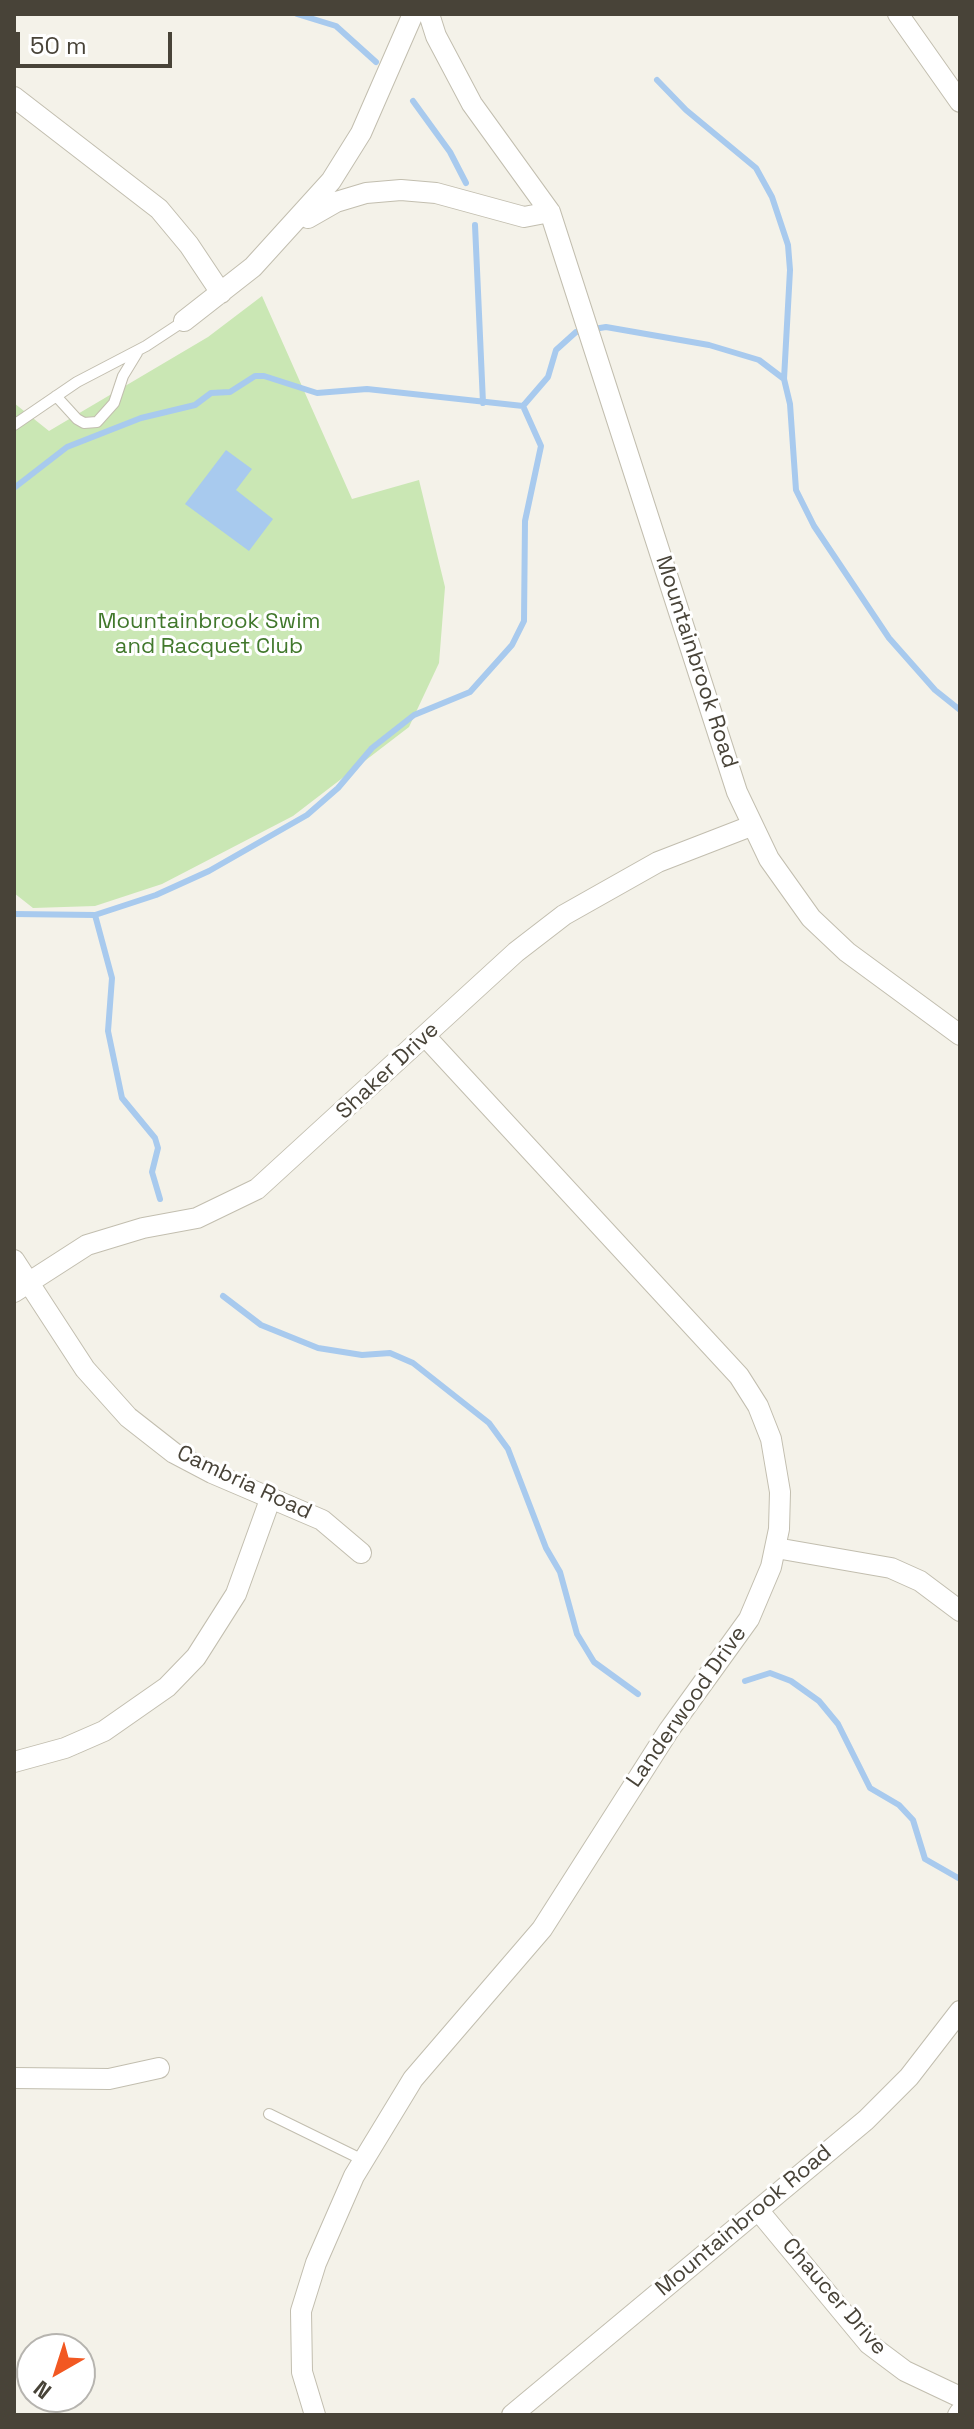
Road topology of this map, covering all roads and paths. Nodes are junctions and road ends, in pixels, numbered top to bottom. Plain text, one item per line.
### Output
1 (413, 14) edge
2 (429, 14) edge
3 (898, 14) edge
4 (14, 97) edge
5 (960, 102) edge
6 (550, 212) junction
7 (285, 235) junction
8 (221, 293) junction
9 (184, 321) joint
10 (140, 350) junction
11 (56, 396) junction
12 (15, 423) edge
13 (751, 826) junction
14 (960, 1035) edge
15 (425, 1036) junction
16 (14, 1260) edge
17 (21, 1287) edge
18 (271, 1497) junction
19 (776, 1548) junction
20 (361, 1553) dead end
21 (960, 1611) edge
22 (14, 1762) edge
23 (960, 2011) edge
24 (159, 2068) dead end
25 (14, 2078) edge
26 (269, 2114) dead end
27 (363, 2160) junction
28 (758, 2210) junction
29 (960, 2397) edge
30 (315, 2415) edge
31 (512, 2415) edge

1 - 7 street
2 - 6 street, Mountainbrook Road
3 - 5 street
4 - 8 street
6 - 7 street
6 - 13 street, Mountainbrook Road
7 - 8 street
8 - 9 street
9 - 10 lane
10 - 11 lane
10 - 11 lane
11 - 12 lane
13 - 14 street, Mountainbrook Road
13 - 15 street, Shaker Drive
15 - 17 street, Shaker Drive
15 - 19 street, Landerwood Drive
16 - 17 street, Cambria Road
17 - 18 street, Cambria Road
18 - 20 street, Cambria Road
18 - 22 street
19 - 21 street
19 - 27 street, Landerwood Drive
23 - 28 street, Mountainbrook Road
24 - 25 street
26 - 27 lane
27 - 30 street, Landerwood Drive
28 - 29 street, Chaucer Drive
28 - 31 street, Mountainbrook Road

